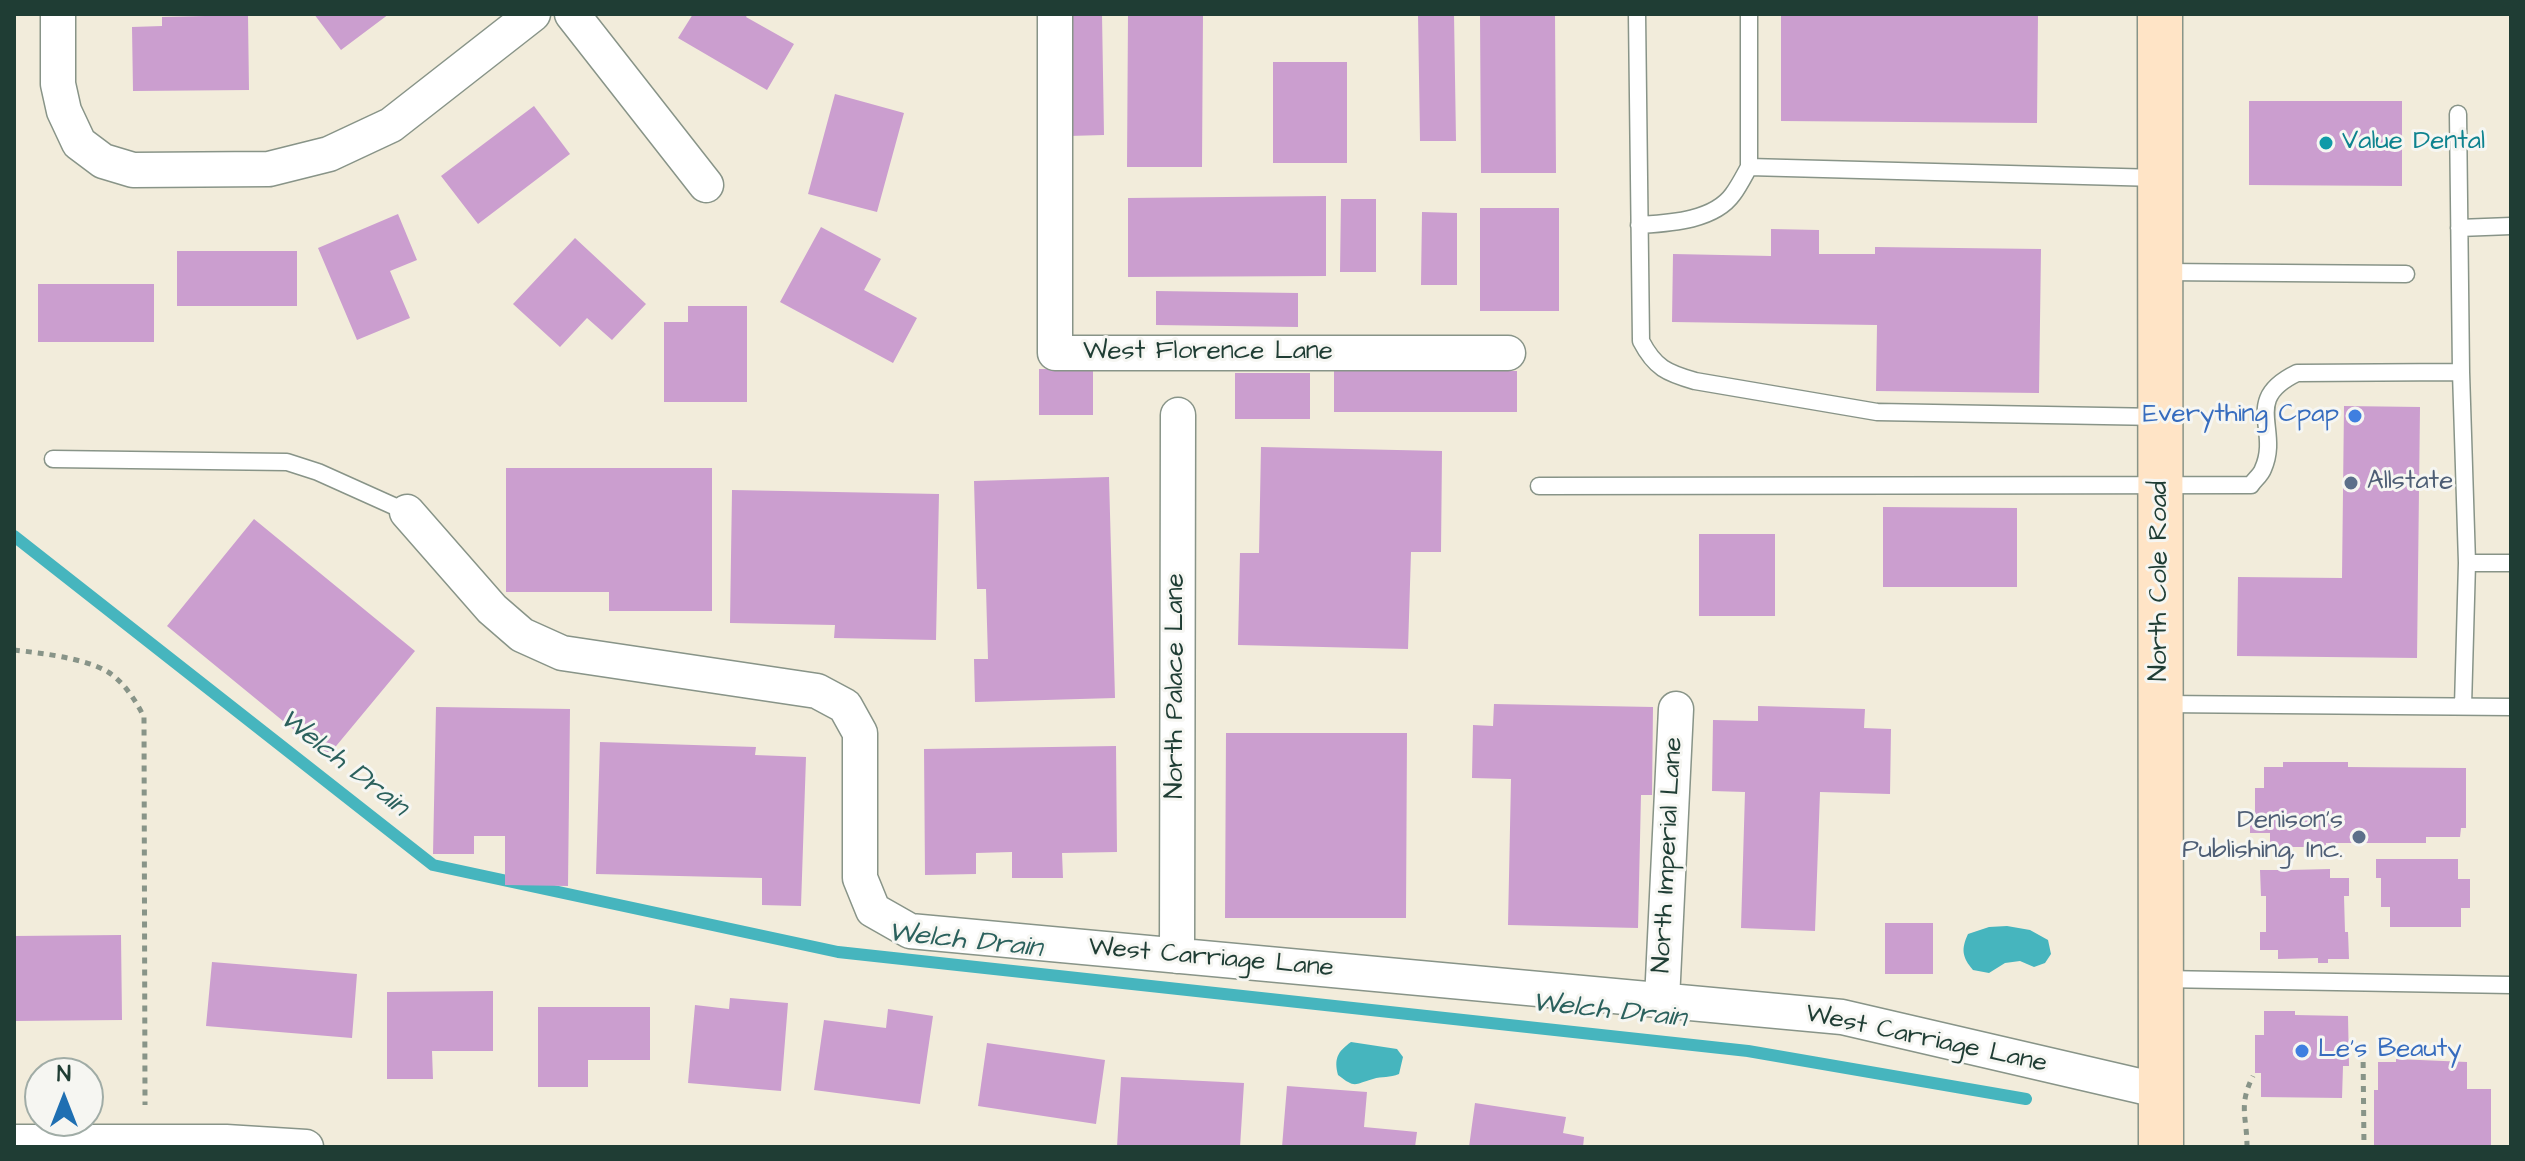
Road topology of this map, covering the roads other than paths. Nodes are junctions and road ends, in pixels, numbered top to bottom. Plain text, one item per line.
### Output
1 (58, 14) edge
2 (533, 14) edge
3 (572, 14) edge
4 (1055, 14) edge
5 (1637, 14) edge
6 (1749, 14) edge
7 (2160, 14) edge
8 (2458, 114) dead end
9 (1749, 167) junction
10 (2160, 178) junction
11 (706, 185) dead end
12 (1639, 225) junction
13 (2511, 226) edge
14 (2459, 228) junction
15 (2160, 272) junction
16 (2406, 274) dead end
17 (1508, 353) dead end
18 (2461, 372) junction
19 (1178, 415) dead end
20 (2160, 417) junction
21 (53, 459) dead end
22 (2160, 485) junction
23 (1539, 486) dead end
24 (407, 512) joint
25 (2467, 563) junction
26 (2511, 563) edge
27 (2162, 704) junction
28 (2463, 706) junction
29 (2511, 707) edge
30 (1676, 709) dead end
31 (1177, 956) junction
32 (2160, 979) junction
33 (2511, 985) edge
34 (1662, 1000) junction
35 (2161, 1091) junction
36 (14, 1142) edge
37 (306, 1147) edge
38 (2161, 1147) edge

1 - 2 street
3 - 11 street
4 - 17 street, West Florence Lane
5 - 12 lane
6 - 9 lane
7 - 10 main road, North Cole Road
8 - 14 lane
9 - 10 lane
9 - 12 lane
10 - 15 main road, North Cole Road
12 - 20 lane
13 - 14 lane
14 - 18 lane
15 - 16 lane
15 - 20 main road, North Cole Road
18 - 22 lane
18 - 25 lane
19 - 31 street, North Palace Lane
20 - 22 main road, North Cole Road
21 - 24 lane
22 - 23 lane
22 - 27 main road, North Cole Road
24 - 31 street, West Carriage Lane
25 - 26 lane
25 - 28 lane
27 - 28 lane
27 - 32 main road, North Cole Road
28 - 29 lane
30 - 34 street, North Imperial Lane
31 - 34 street, West Carriage Lane
32 - 33 lane
32 - 35 main road, North Cole Road
34 - 35 street, West Carriage Lane
35 - 38 main road, North Cole Road
36 - 37 street

